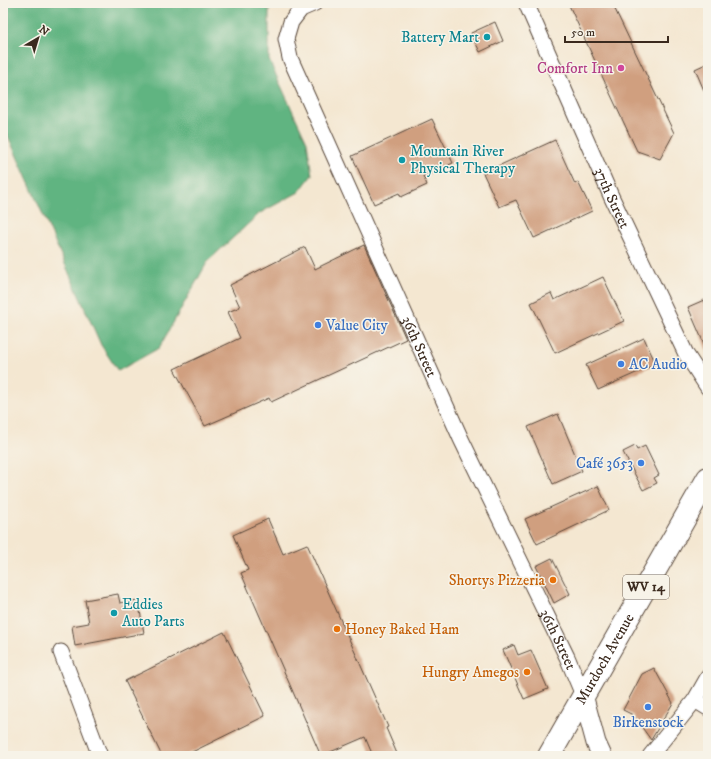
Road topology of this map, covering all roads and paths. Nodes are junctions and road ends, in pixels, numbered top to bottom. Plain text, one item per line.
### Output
1 (315, 3) edge
2 (526, 3) edge
3 (708, 388) edge
4 (708, 478) edge
5 (61, 652) dead end
6 (708, 677) edge
7 (583, 695) junction
8 (695, 700) junction
9 (708, 708) edge
10 (100, 756) edge
11 (548, 756) edge
12 (602, 756) edge
13 (650, 756) edge

1 - 7 street, 36th Street
2 - 3 street, 37th Street
4 - 7 main road, Murdoch Avenue / WV 14
5 - 10 street
6 - 8 street
7 - 11 main road, Murdoch Avenue / WV 14
7 - 12 street
8 - 9 street
8 - 13 street

